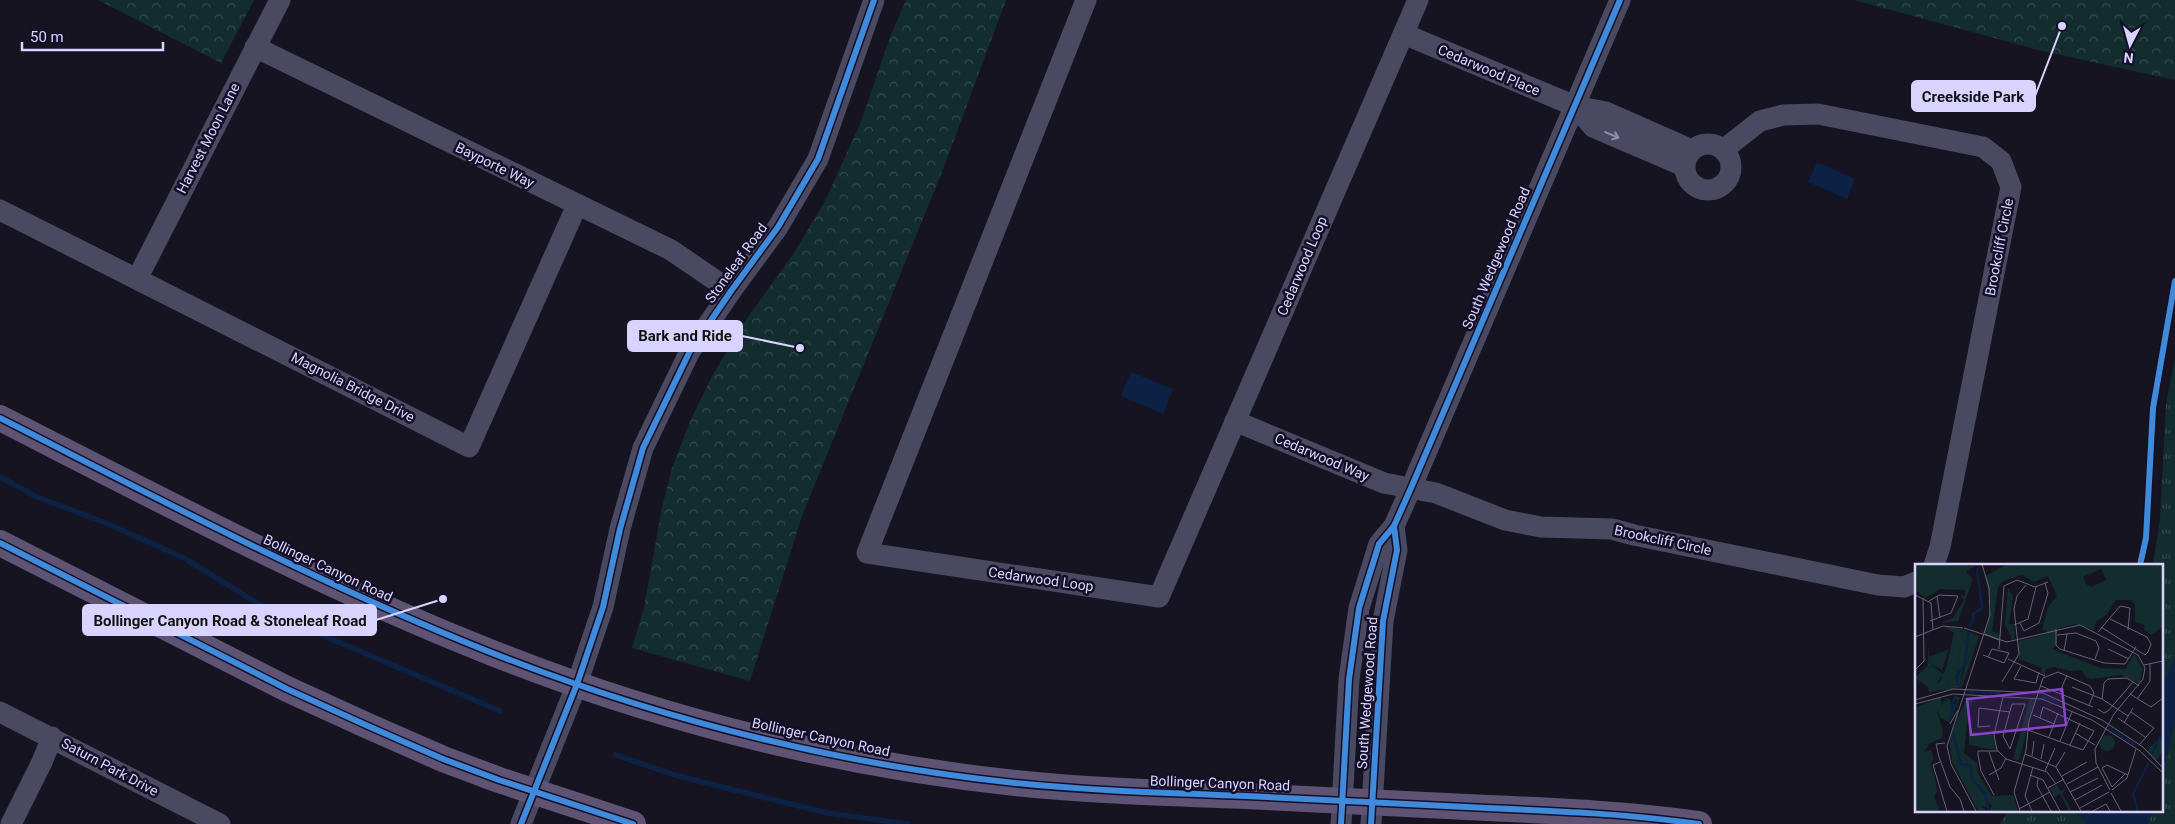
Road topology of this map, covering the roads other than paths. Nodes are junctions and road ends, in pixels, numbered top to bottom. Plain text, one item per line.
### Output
1 (280, 0) edge
2 (874, 0) edge
3 (1086, 0) edge
4 (1418, 0) edge
5 (1620, 0) edge
6 (1404, 34) junction
7 (255, 47) junction
8 (1575, 106) junction
9 (1723, 150) junction
10 (1688, 158) junction
11 (577, 205) junction
12 (0, 210) edge
13 (138, 278) junction
14 (730, 291) junction
15 (0, 418) edge
16 (1235, 421) junction
17 (1411, 488) junction
18 (1394, 526) junction
19 (0, 543) edge
20 (1934, 564) edge
21 (1915, 582) edge
22 (577, 684) junction
23 (0, 712) edge
24 (52, 737) junction
25 (533, 793) junction
26 (1342, 812) edge
27 (1372, 813) edge
28 (11, 824) edge
29 (220, 824) edge
30 (521, 824) edge
31 (633, 824) edge
32 (1700, 824) edge

1 - 7 street, Harvest Moon Lane
2 - 14 street, Stoneleaf Road
3 - 16 street, Cedarwood Loop
4 - 6 street, Cedarwood Loop
5 - 8 street, South Wedgewood Road
6 - 8 street, Cedarwood Place
6 - 16 street, Cedarwood Loop
7 - 11 street, Bayporte Way
7 - 13 street, Harvest Moon Lane
8 - 10 street, Cedarwood Place
8 - 17 street, South Wedgewood Road
9 - 10 street
9 - 10 street
9 - 20 street, Brookcliff Circle
11 - 13 street, Magnolia Bridge Drive
11 - 14 street, Bayporte Way
12 - 13 street, Magnolia Bridge Drive
14 - 22 street, Stoneleaf Road
15 - 22 main road, Bollinger Canyon Road
16 - 17 street, Cedarwood Way
17 - 18 street, South Wedgewood Road
17 - 21 street, Brookcliff Circle
18 - 26 street, South Wedgewood Road
18 - 27 street, South Wedgewood Road
19 - 25 main road
22 - 25 street, Stoneleaf Road
22 - 26 main road, Bollinger Canyon Road
23 - 24 street, Saturn Park Drive
24 - 28 street
24 - 29 street, Saturn Park Drive
25 - 30 street, Stoneleaf Road
25 - 31 main road
26 - 27 main road, Bollinger Canyon Road
27 - 32 main road, Bollinger Canyon Road

